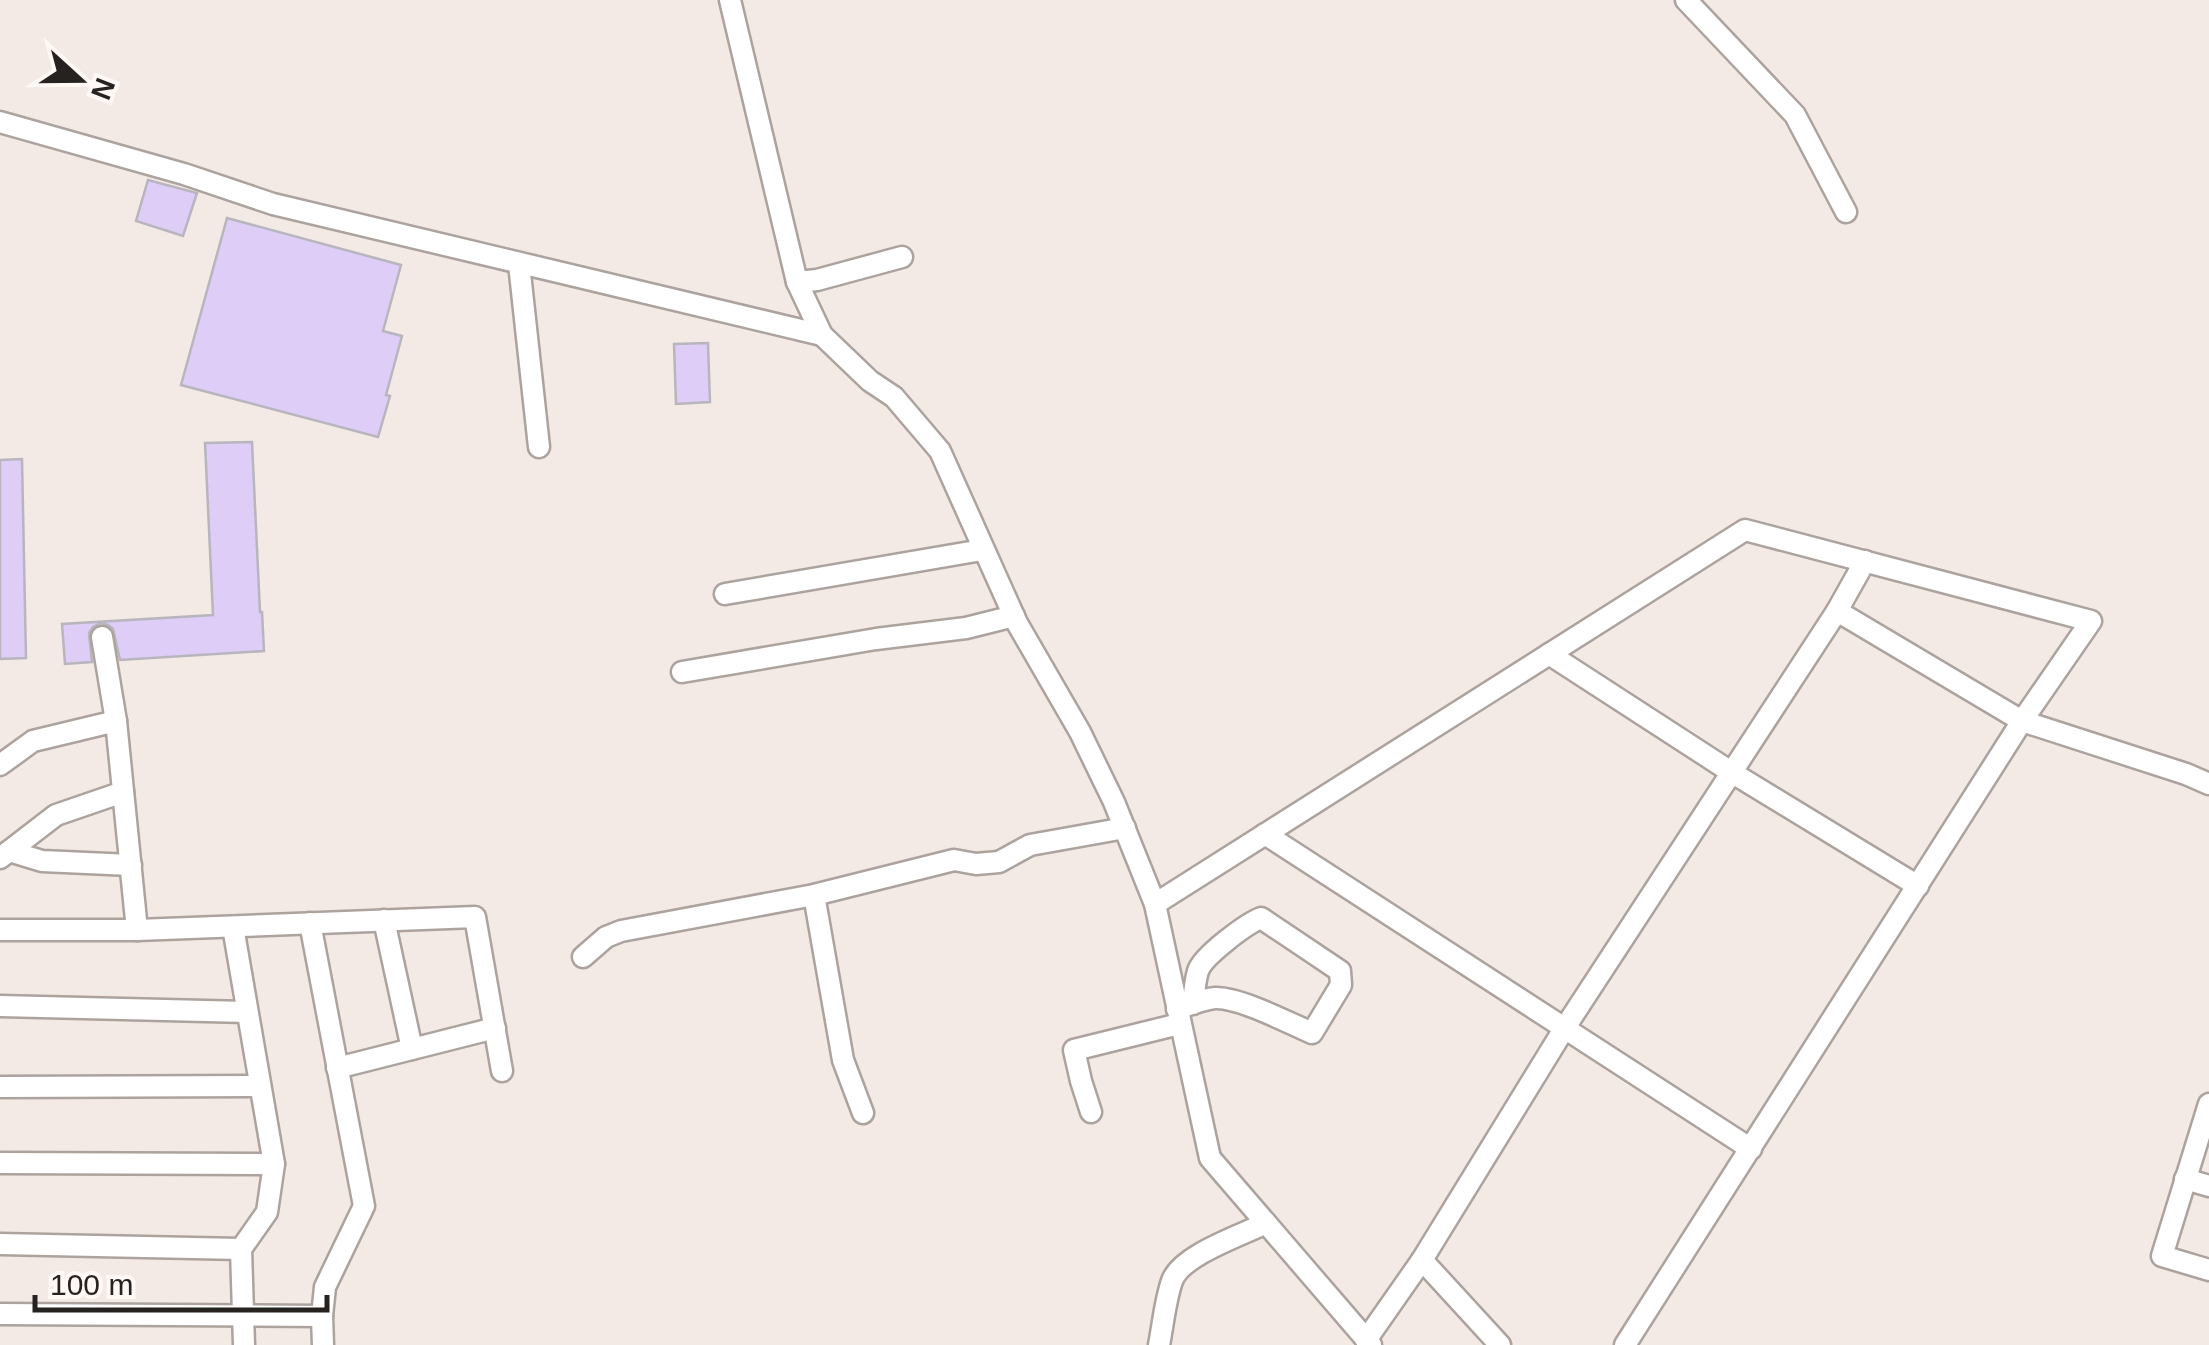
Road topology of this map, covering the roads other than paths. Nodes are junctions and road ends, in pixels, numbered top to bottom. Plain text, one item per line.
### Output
1 (730, 0) edge
2 (1686, 0) edge
3 (0, 122) edge
4 (1846, 212) dead end
5 (902, 257) dead end
6 (518, 264) junction
7 (797, 282) junction
8 (822, 335) junction
9 (539, 447) dead end
10 (982, 550) junction
11 (1865, 561) junction
12 (725, 594) dead end
13 (1838, 611) junction
14 (1014, 616) junction
15 (102, 637) dead end
16 (1549, 654) junction
17 (682, 672) dead end
18 (116, 721) junction
19 (2022, 721) junction
20 (0, 766) edge
21 (1731, 772) junction
22 (2209, 784) edge
23 (123, 792) junction
24 (1124, 828) junction
25 (1264, 834) junction
26 (5, 854) edge
27 (131, 865) junction
28 (1918, 886) junction
29 (814, 895) junction
30 (1155, 904) junction
31 (384, 920) junction
32 (310, 924) junction
33 (233, 926) junction
34 (0, 930) edge
35 (138, 930) junction
36 (582, 957) dead end
37 (0, 1006) edge
38 (246, 1012) junction
39 (1183, 1012) junction
40 (494, 1028) junction
41 (1564, 1030) junction
42 (412, 1049) junction
43 (337, 1068) junction
44 (502, 1070) dead end
45 (0, 1086) edge
46 (259, 1086) junction
47 (2208, 1107) edge
48 (1091, 1112) dead end
49 (863, 1113) dead end
50 (1751, 1148) junction
51 (0, 1162) edge
52 (274, 1164) junction
53 (2185, 1179) junction
54 (2209, 1186) edge
55 (1266, 1223) junction
56 (0, 1244) edge
57 (241, 1249) junction
58 (1422, 1260) junction
59 (2209, 1270) edge
60 (0, 1314) edge
61 (243, 1316) junction
62 (322, 1316) junction
63 (1369, 1342) edge
64 (244, 1345) edge
65 (323, 1345) edge
66 (1159, 1345) edge
67 (1500, 1345) edge
68 (1624, 1345) edge

1 - 7 street
2 - 4 street
3 - 6 street
5 - 7 street
6 - 8 street
6 - 9 street
7 - 8 street
8 - 10 street
10 - 12 street
10 - 14 street
11 - 13 street
11 - 16 street
11 - 19 street
13 - 19 street
13 - 21 street
14 - 17 street
14 - 24 street
15 - 18 street
16 - 21 street
16 - 25 street
18 - 20 street
18 - 23 street
19 - 22 street
19 - 28 street
21 - 28 street
21 - 41 street
23 - 26 street
23 - 27 street
24 - 29 street
24 - 30 street
25 - 30 street
25 - 41 street
26 - 27 street
27 - 35 street
28 - 50 street
29 - 36 street
29 - 49 street
30 - 39 street
31 - 32 street
31 - 40 street
31 - 42 street
32 - 33 street
32 - 43 street
33 - 35 street
33 - 38 street
34 - 35 street
37 - 38 street
38 - 46 street
39 - 39 street
39 - 48 street
39 - 55 street
40 - 42 street
40 - 44 street
41 - 50 street
41 - 58 street
42 - 43 street
43 - 62 street
45 - 46 street
46 - 52 street
47 - 53 street
50 - 68 street
51 - 52 street
52 - 57 street
53 - 54 street
53 - 59 street
55 - 63 street
55 - 66 street
56 - 57 street
57 - 61 street
58 - 63 street
58 - 67 street
60 - 61 street
61 - 62 street
61 - 64 street
62 - 65 street

